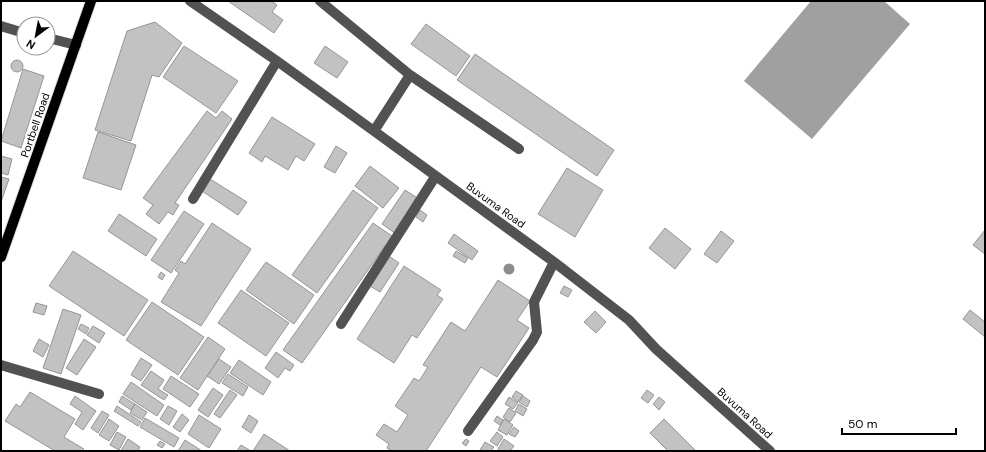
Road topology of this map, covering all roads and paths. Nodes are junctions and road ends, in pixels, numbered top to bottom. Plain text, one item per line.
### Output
1 (91, 1) edge
2 (190, 1) edge
3 (320, 1) edge
4 (1, 26) edge
5 (16, 31) edge
6 (56, 40) edge
7 (76, 45) junction
8 (277, 61) junction
9 (410, 75) junction
10 (374, 131) junction
11 (519, 149) dead end
12 (435, 177) junction
13 (193, 199) dead end
14 (1, 257) edge
15 (554, 262) junction
16 (341, 324) dead end
17 (1, 365) edge
18 (98, 394) dead end
19 (468, 431) dead end
20 (770, 451) edge

1 - 7 main road, Portbell Road
2 - 8 street, Buvuma Road
3 - 9 street
4 - 5 street
6 - 7 street
7 - 14 main road, Portbell Road
8 - 10 street, Buvuma Road
8 - 13 street
9 - 10 street
9 - 11 street
10 - 12 street, Buvuma Road
12 - 15 street, Buvuma Road
12 - 16 street
15 - 19 street
15 - 20 street, Buvuma Road
17 - 18 street

